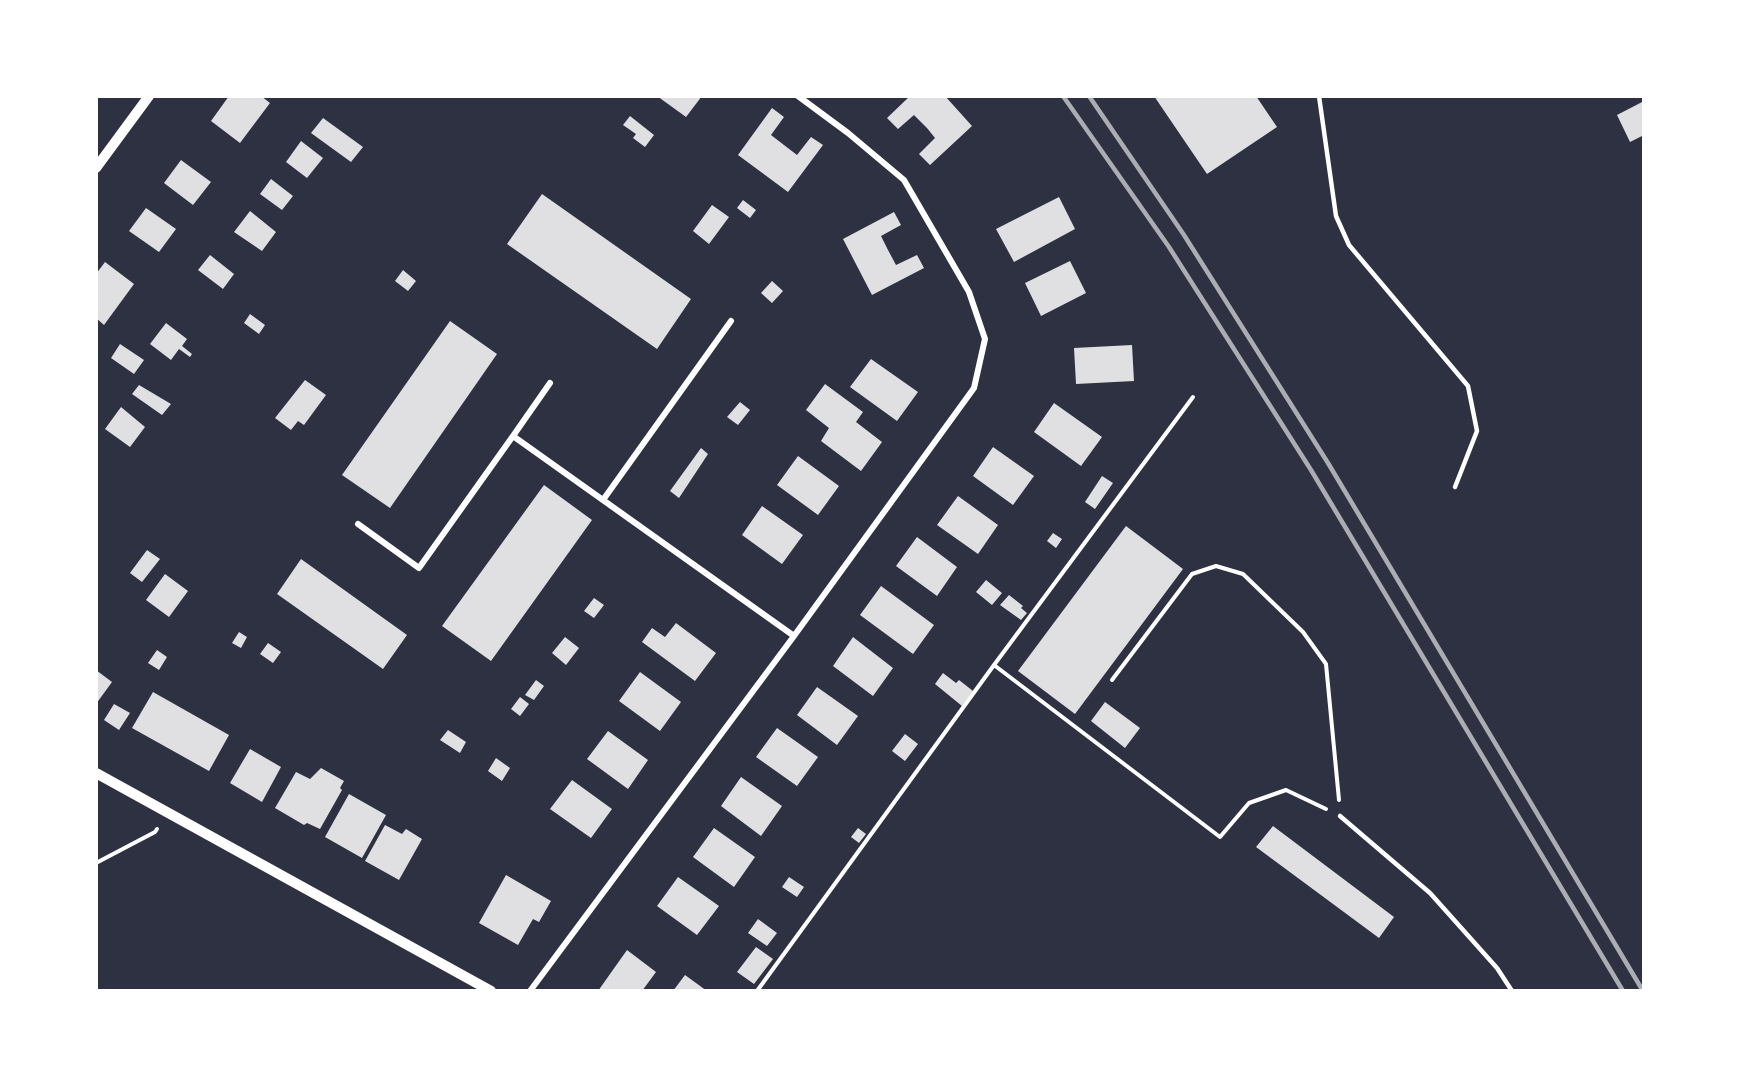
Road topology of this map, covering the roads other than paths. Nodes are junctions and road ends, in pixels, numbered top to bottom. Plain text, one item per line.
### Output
1 (149, 96) edge
2 (798, 96) edge
3 (1319, 96) edge
4 (96, 168) edge
5 (731, 321) dead end
6 (550, 383) dead end
7 (513, 436) junction
8 (1455, 487) dead end
9 (603, 500) junction
10 (358, 524) dead end
11 (794, 636) junction
12 (96, 772) edge
13 (1340, 816) road end
14 (491, 991) edge
15 (530, 991) edge
16 (1512, 991) edge

1 - 4 street
2 - 11 street
3 - 8 lane
5 - 9 street
6 - 7 street
7 - 9 street
7 - 10 street
9 - 11 street
11 - 15 street
12 - 14 street
13 - 16 lane

